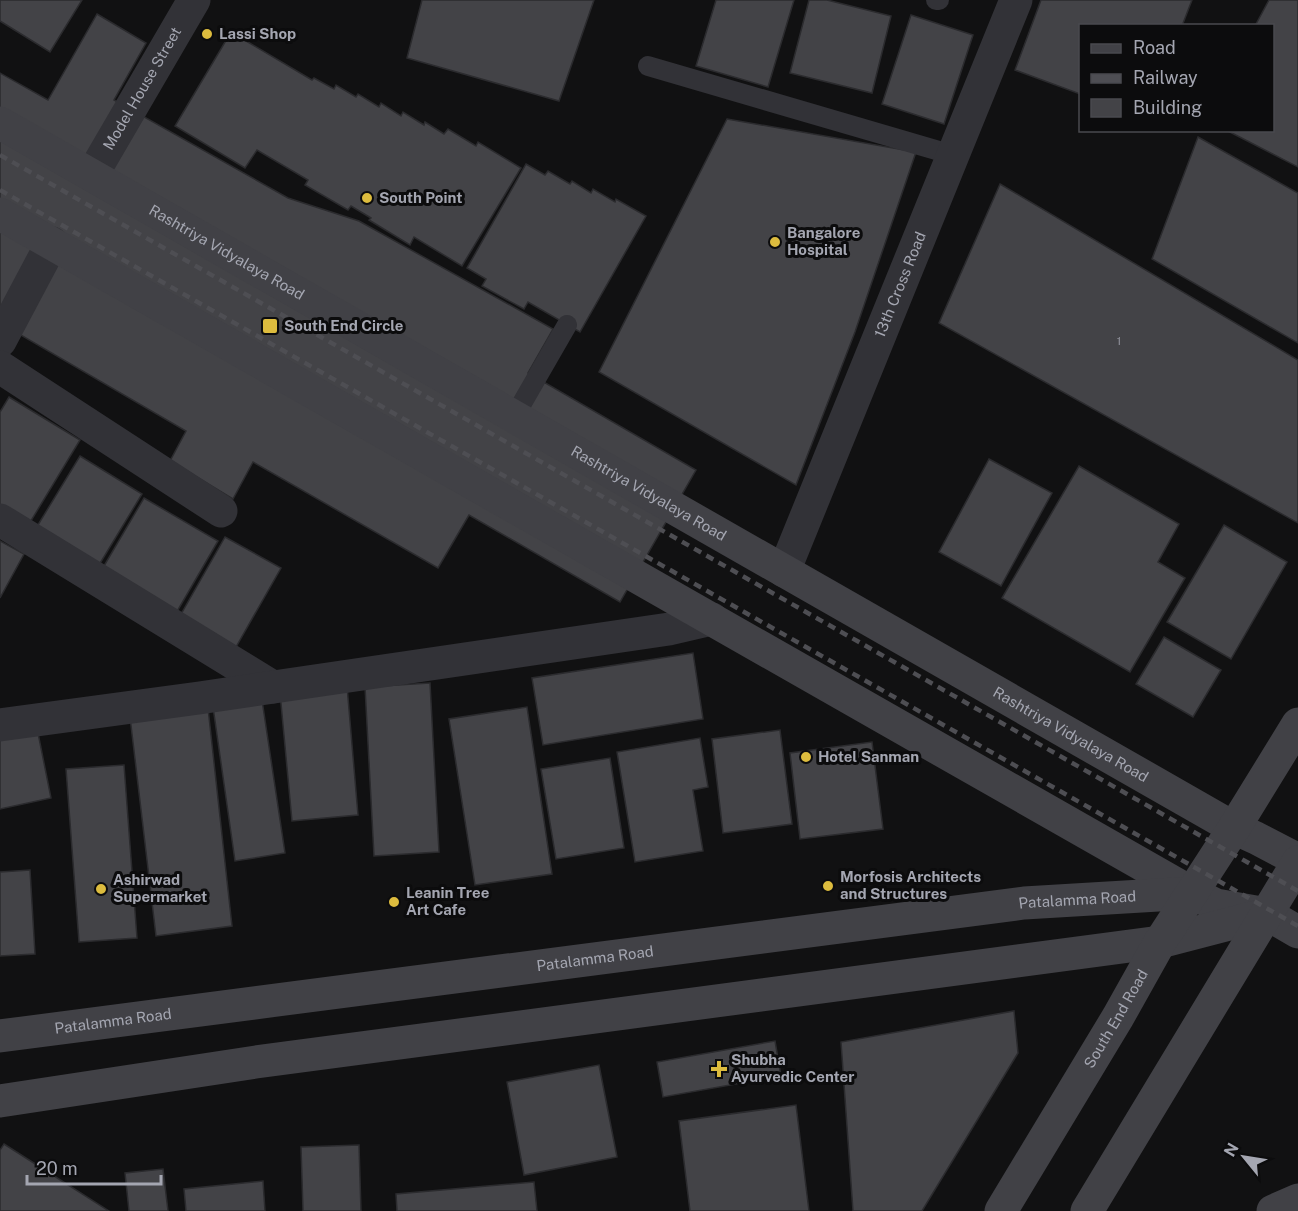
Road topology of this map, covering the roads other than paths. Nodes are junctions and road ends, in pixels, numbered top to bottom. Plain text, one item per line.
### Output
1 (192, 0) edge
2 (1016, 0) edge
3 (648, 66) dead end
4 (0, 123) edge
5 (953, 155) junction
6 (92, 175) junction
7 (0, 214) edge
8 (52, 243) junction
9 (567, 325) dead end
10 (0, 340) edge
11 (0, 367) edge
12 (514, 417) junction
13 (221, 511) dead end
14 (0, 520) edge
15 (784, 571) junction
16 (712, 619) junction
17 (273, 687) junction
18 (1298, 724) edge
19 (0, 725) edge
20 (1234, 828) junction
21 (1298, 861) edge
22 (1192, 893) junction
23 (1298, 906) edge
24 (1267, 915) junction
25 (1298, 932) edge
26 (1160, 942) junction
27 (0, 1036) edge
28 (0, 1101) edge
29 (1298, 1200) edge
30 (1001, 1211) edge
31 (1087, 1211) edge
32 (1272, 1211) edge

1 - 6 street, Model House Street
2 - 5 street, 13th Cross Road
3 - 5 lane
4 - 6 main road, Rashtriya Vidyalaya Road
5 - 15 street, 13th Cross Road
6 - 12 main road, Rashtriya Vidyalaya Road
7 - 8 main road
8 - 10 street
8 - 16 main road
9 - 12 lane
11 - 13 street
12 - 15 main road, Rashtriya Vidyalaya Road
14 - 17 street
15 - 20 main road, Rashtriya Vidyalaya Road
16 - 17 street
16 - 22 main road
17 - 19 street
18 - 20 main road, South End Road
20 - 21 main road, Rashtriya Vidyalaya Road
20 - 22 main road, South End Road
21 - 24 main road
22 - 24 main road
22 - 26 main road, South End Road
22 - 27 main road, Patalamma Road
23 - 24 main road
24 - 25 main road
24 - 26 main road
24 - 31 main road
26 - 28 main road
26 - 30 main road, South End Road
29 - 32 main road

